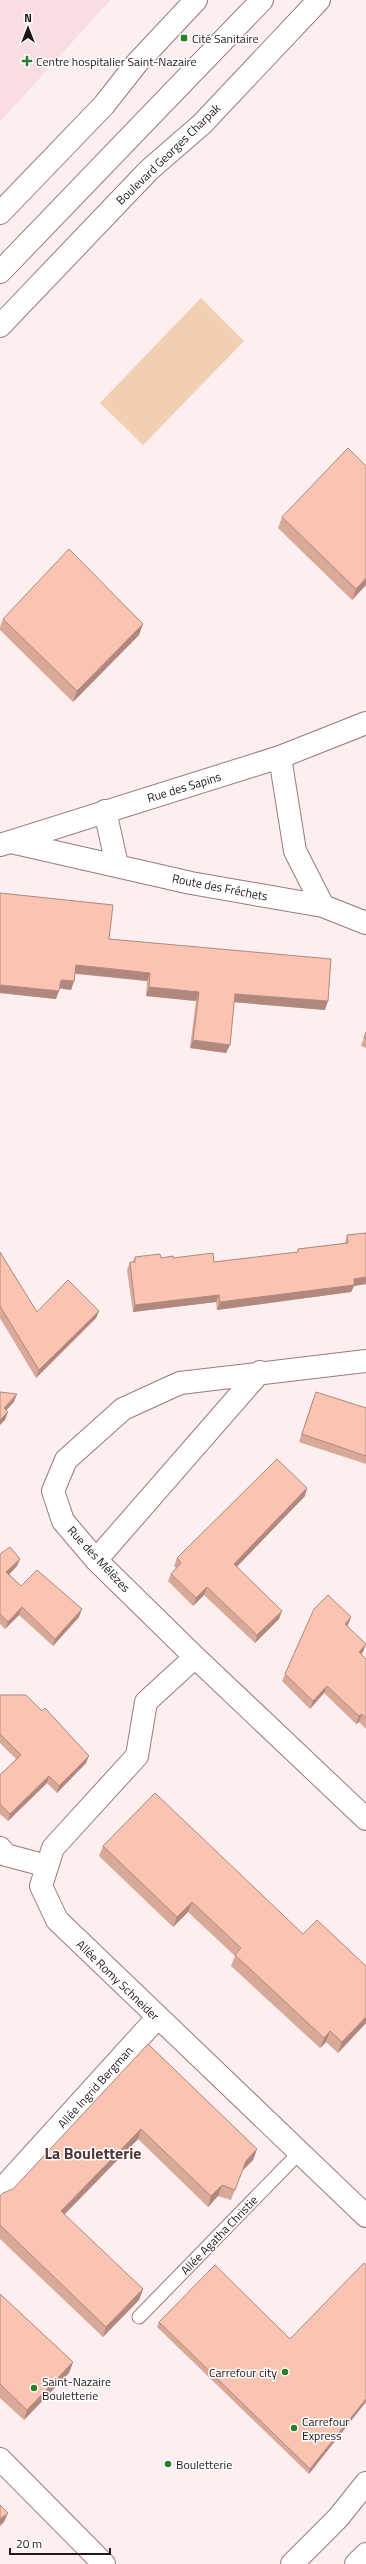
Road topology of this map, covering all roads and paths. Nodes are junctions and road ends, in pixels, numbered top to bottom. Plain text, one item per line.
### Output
1 (196, 0) edge
2 (262, 0) edge
3 (319, 0) edge
4 (0, 213) edge
5 (0, 272) edge
6 (0, 326) edge
7 (366, 723) edge
8 (280, 757) junction
9 (105, 812) junction
10 (5, 844) edge
11 (117, 865) junction
12 (323, 906) junction
13 (366, 923) edge
14 (366, 1361) edge
15 (260, 1372) junction
16 (96, 1560) junction
17 (195, 1657) junction
18 (366, 1819) edge
19 (0, 1848) edge
20 (47, 1866) junction
21 (157, 2018) junction
22 (299, 2153) junction
23 (0, 2191) edge
24 (366, 2216) edge
25 (139, 2317) dead end
26 (0, 2459) edge
27 (366, 2483) edge
28 (366, 2554) edge
29 (104, 2564) edge
30 (292, 2564) edge
31 (356, 2564) edge

1 - 4 street
2 - 5 street
3 - 6 street, Boulevard Georges Charpak
7 - 8 street, Rue des Sapins
8 - 9 street, Rue des Sapins
8 - 12 street
9 - 10 street, Rue des Sapins
9 - 11 street
10 - 11 street, Route des Fréchets
11 - 12 street, Route des Fréchets
12 - 13 street, Route des Fréchets
14 - 15 street, Rue des Mélèzes
15 - 16 street
15 - 16 street, Rue des Mélèzes
16 - 17 street, Rue des Mélèzes
17 - 18 street, Rue des Mélèzes
17 - 20 street, Allée Romy Schneider
19 - 20 street
20 - 21 street, Allée Romy Schneider
21 - 22 street, Allée Romy Schneider
21 - 23 street, Allée Ingrid Bergman
22 - 24 street, Allée Romy Schneider
22 - 25 lane, Allée Agatha Christie
26 - 29 street
27 - 30 street
28 - 31 street

